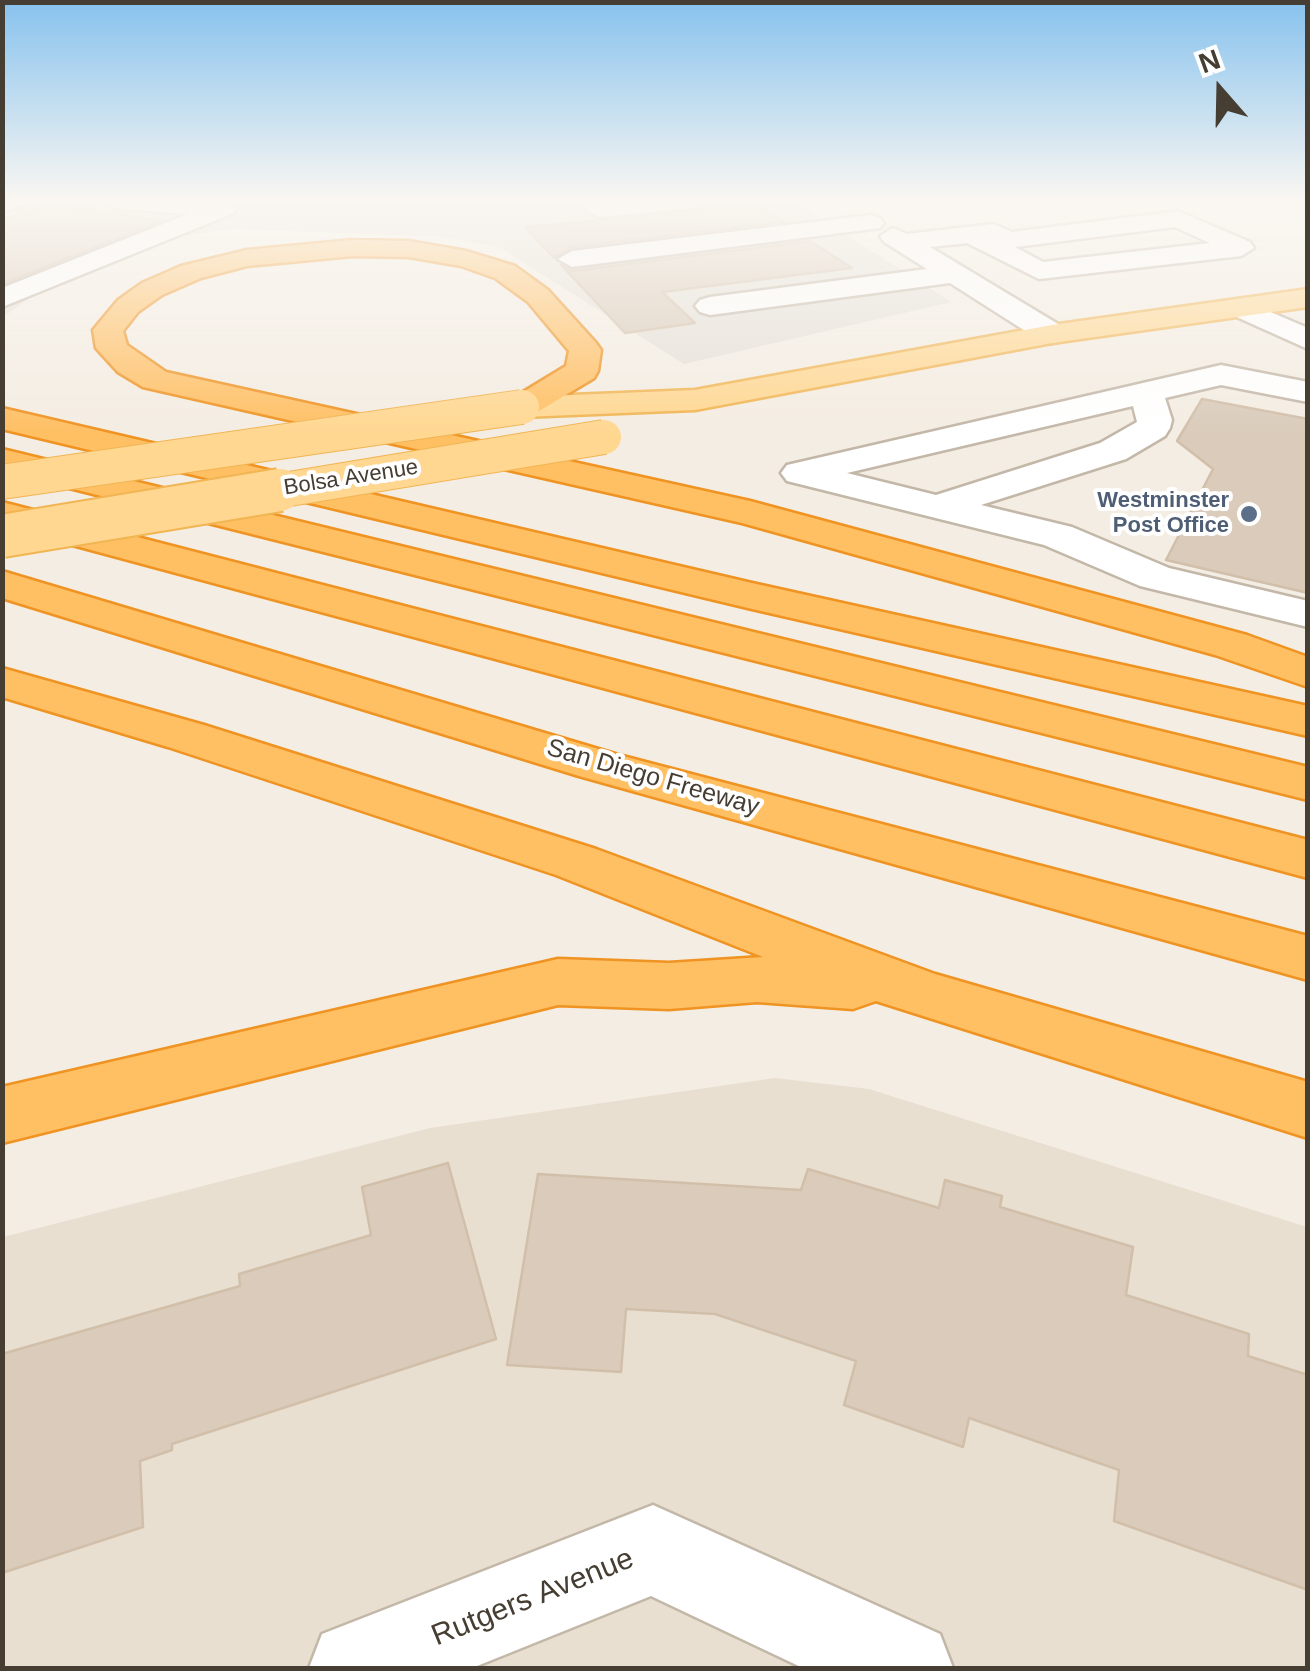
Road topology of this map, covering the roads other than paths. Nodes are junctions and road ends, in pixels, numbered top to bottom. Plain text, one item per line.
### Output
1 (49, 279) edge
2 (175, 279) edge
3 (515, 279) edge
4 (916, 279) edge
5 (962, 279) edge
6 (2, 298) edge
7 (1308, 298) edge
8 (710, 306) dead end
9 (1240, 308) junction
10 (1052, 334) junction
11 (1308, 340) edge
12 (1306, 390) edge
13 (1146, 392) junction
14 (695, 400) junction
15 (522, 406) junction
16 (2, 418) edge
17 (2, 460) edge
18 (2, 482) edge
19 (940, 506) junction
20 (2, 514) edge
21 (2, 536) edge
22 (2, 584) edge
23 (752, 596) junction
24 (1308, 614) edge
25 (1308, 673) edge
26 (2, 682) edge
27 (1308, 721) edge
28 (1151, 746) junction
29 (1308, 784) edge
30 (1308, 859) edge
31 (1308, 958) edge
32 (918, 992) junction
33 (1308, 1110) edge
34 (2, 1115) edge
35 (356, 1668) edge
36 (906, 1668) edge

1 - 6 street
2 - 25 highway
3 - 15 highway
4 - 8 street
5 - 10 street
7 - 9 main road, Bolsa Avenue
9 - 10 main road, Bolsa Avenue
9 - 11 street
10 - 14 main road, Bolsa Avenue
12 - 13 street
13 - 19 street
13 - 19 street
14 - 15 main road, Bolsa Avenue
14 - 21 main road, Bolsa Avenue, bridge
15 - 18 main road, Bolsa Avenue, bridge
16 - 23 highway
17 - 28 highway
19 - 24 street
20 - 30 highway
22 - 31 highway, San Diego Freeway
23 - 27 highway
23 - 28 highway
26 - 32 highway
28 - 29 highway
32 - 33 highway
32 - 34 highway
35 - 36 street, Rutgers Avenue

